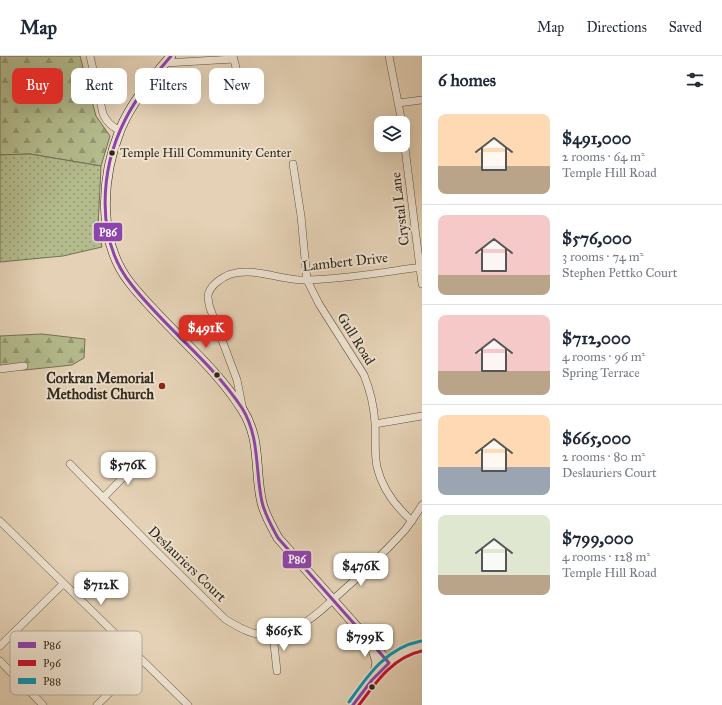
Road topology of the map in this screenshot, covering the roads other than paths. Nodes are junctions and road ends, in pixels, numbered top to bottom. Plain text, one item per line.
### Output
1 (90, 56) edge
2 (389, 56) edge
3 (233, 58) edge
4 (168, 59) edge
5 (236, 68) edge
6 (422, 100) edge
7 (398, 103) junction
8 (401, 116) edge
9 (120, 131) junction
10 (406, 152) edge
11 (293, 164) dead end
12 (421, 267) edge
13 (307, 280) junction
14 (422, 284) edge
15 (24, 366) dead end
16 (0, 369) edge
17 (243, 410) junction
18 (422, 416) edge
19 (375, 424) junction
20 (139, 461) dead end
21 (70, 464) dead end
22 (103, 498) junction
23 (422, 505) edge
24 (0, 521) edge
25 (412, 521) junction
26 (63, 584) junction
27 (333, 600) junction
28 (15, 631) edge
29 (112, 631) edge
30 (273, 635) junction
31 (10, 636) edge
32 (364, 636) junction
33 (0, 646) edge
34 (422, 646) edge
35 (0, 660) edge
36 (142, 661) edge
37 (389, 662) junction
38 (10, 670) edge
39 (276, 671) dead end
40 (372, 680) junction
41 (33, 695) edge
42 (108, 695) edge
43 (43, 705) edge
44 (98, 705) edge
45 (188, 705) edge
46 (354, 705) edge

1 - 9 street
2 - 7 street
3 - 4 street
3 - 5 street
4 - 9 main road
6 - 7 street
7 - 8 street
9 - 17 main road
10 - 12 street, Crystal Lane
11 - 13 street, Gull Road
12 - 13 street, Lambert Drive
12 - 14 street, Crystal Lane
13 - 17 street, Lambert Drive
13 - 19 street, Gull Road
15 - 16 street
17 - 27 main road
18 - 19 street
19 - 25 street, Gull Road
20 - 22 street
21 - 22 street, Deslauriers Court
22 - 30 street, Deslauriers Court
23 - 25 street
24 - 26 street
25 - 27 street
26 - 28 street
26 - 29 street
27 - 30 street
27 - 32 main road
30 - 39 street
31 - 33 street
32 - 37 main road
32 - 40 main road
34 - 37 main road
35 - 38 street
36 - 45 street
37 - 40 main road
40 - 46 main road
41 - 43 street
42 - 44 street

